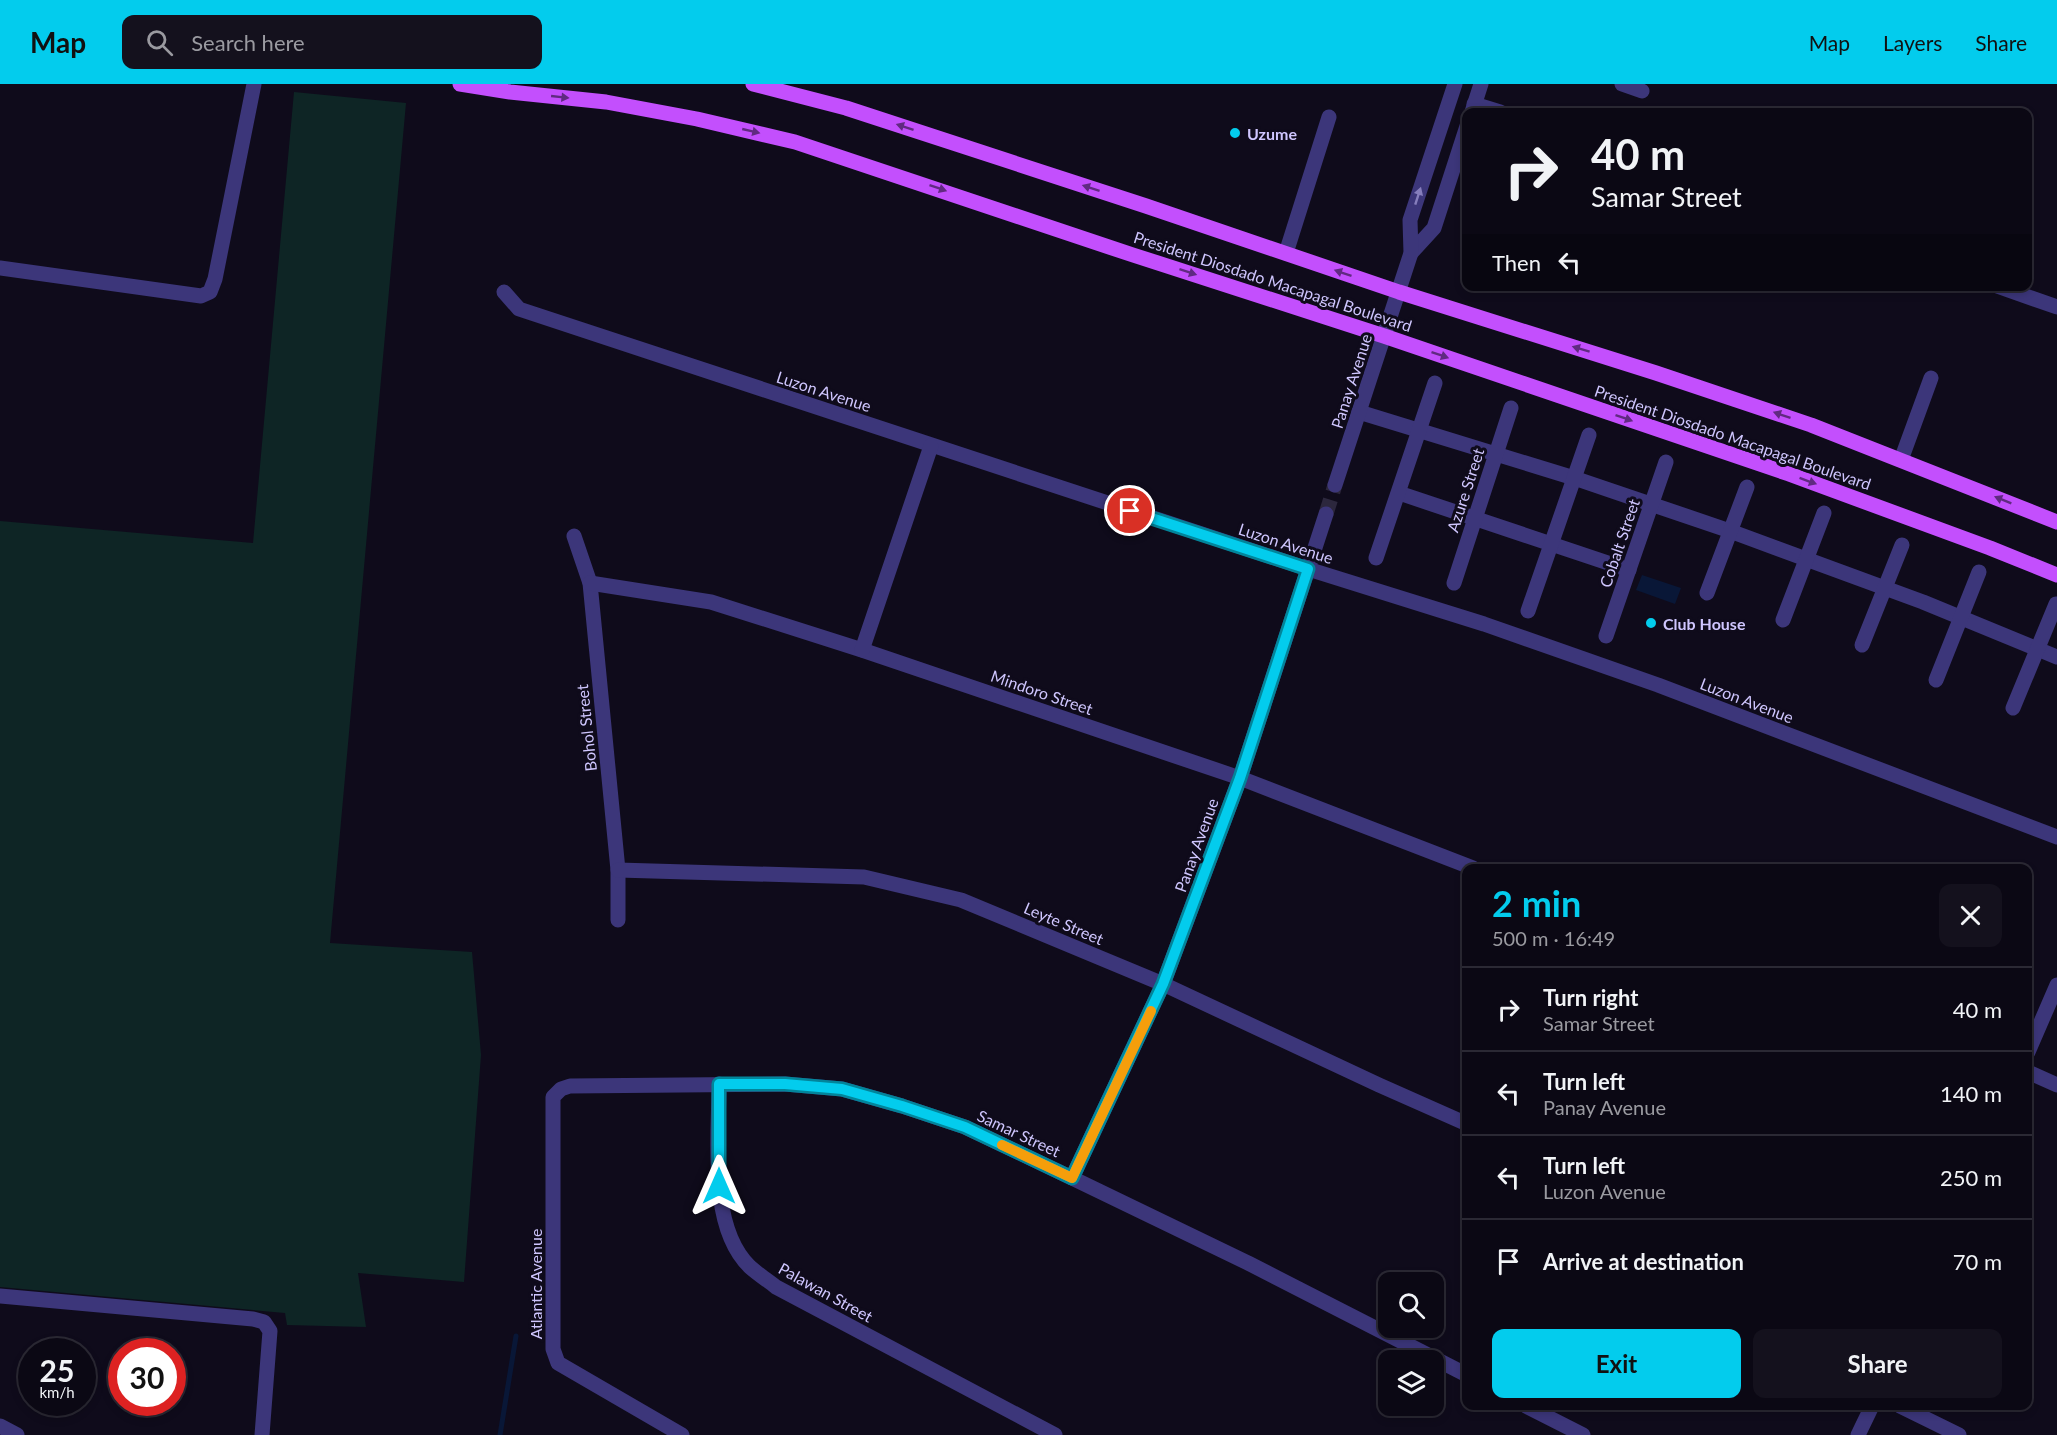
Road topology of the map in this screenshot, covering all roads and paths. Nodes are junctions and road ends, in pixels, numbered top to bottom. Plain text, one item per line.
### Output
1 (254, 84) edge
2 (460, 84) edge
3 (753, 84) edge
4 (1455, 84) edge
5 (1481, 84) edge
6 (1622, 84) edge
7 (1642, 91) dead end
8 (1473, 108) edge
9 (1329, 117) dead end
10 (1462, 141) edge
11 (1286, 253) junction
12 (1411, 253) junction
13 (0, 268) edge
14 (2011, 291) edge
15 (504, 292) dead end
16 (1398, 292) junction
17 (2057, 308) edge
18 (1384, 336) junction
19 (1931, 378) dead end
20 (1435, 383) dead end
21 (1512, 408) dead end
22 (1359, 412) junction
23 (1419, 430) junction
24 (1589, 435) dead end
25 (931, 446) junction
26 (1496, 454) junction
27 (1901, 460) junction
28 (1666, 462) dead end
29 (1574, 478) junction
30 (1335, 485) tunnel mouth
31 (1747, 487) dead end
32 (1398, 493) junction
33 (1651, 505) junction
34 (1824, 513) dead end
35 (1326, 514) tunnel mouth
36 (1475, 518) junction
37 (2057, 522) edge
38 (1730, 531) junction
39 (574, 536) dead end
40 (1551, 544) junction
41 (1902, 544) dead end
42 (1376, 558) dead end
43 (1808, 559) junction
44 (1308, 569) junction
45 (1629, 570) junction
46 (1979, 572) dead end
47 (2057, 575) edge
48 (590, 583) junction
49 (1454, 583) dead end
50 (1885, 588) junction
51 (1707, 593) dead end
52 (2056, 603) edge
53 (1528, 611) dead end
54 (1961, 618) junction
55 (1784, 620) dead end
56 (1606, 636) dead end
57 (1862, 645) dead end
58 (2036, 648) junction
59 (862, 650) junction
60 (2057, 657) edge
61 (1936, 680) dead end
62 (2013, 708) dead end
63 (1240, 778) junction
64 (2057, 837) edge
65 (1463, 864) edge
66 (618, 870) junction
67 (618, 920) dead end
68 (1163, 984) junction
69 (2057, 986) edge
70 (2032, 1043) edge
71 (2032, 1074) edge
72 (719, 1084) junction
73 (2057, 1085) edge
74 (553, 1097) joint
75 (1462, 1122) edge
76 (1072, 1178) junction
77 (0, 1296) edge
78 (1462, 1372) edge
79 (1534, 1410) edge
80 (1870, 1410) edge
81 (1908, 1410) edge
82 (0, 1426) edge
83 (17, 1435) edge
84 (262, 1435) edge
85 (682, 1435) edge
86 (1055, 1435) edge
87 (1583, 1435) edge
88 (1858, 1435) edge
89 (1959, 1435) edge

1 - 13 street
2 -> 18 main road, President Diosdado Macapagal Boulevard
11 -> 3 main road, President Diosdado Macapagal Boulevard
12 -> 4 street, Panay Avenue
5 - 8 street
6 - 7 street
9 - 11 street
10 - 12 street, Panay Avenue
16 -> 11 main road, President Diosdado Macapagal Boulevard
12 - 16 street, Panay Avenue
14 - 17 street
15 - 25 street, Luzon Avenue
16 - 18 street, Panay Avenue
27 -> 16 main road, President Diosdado Macapagal Boulevard
18 - 22 street, Panay Avenue
18 -> 47 main road, President Diosdado Macapagal Boulevard
19 - 27 street
20 - 23 street
21 - 26 street, Azure Street
22 - 23 street
22 - 30 street, Panay Avenue
23 - 26 street
23 - 32 street
24 - 29 street
25 - 44 street, Luzon Avenue
25 - 59 street
26 - 29 street
26 - 36 street, Azure Street
37 -> 27 main road, President Diosdado Macapagal Boulevard
28 - 33 street, Cobalt Street
29 - 33 street
29 - 40 street
31 - 38 street
32 - 36 street
32 - 42 street
33 - 38 street
33 - 45 street, Cobalt Street
34 - 43 street
35 - 44 street, Panay Avenue
36 - 40 street
36 - 49 street, Azure Street
38 - 43 street
38 - 51 street
39 - 48 street, Bohol Street
40 - 45 street
40 - 53 street
41 - 50 street
43 - 50 street
43 - 55 street
44 - 63 street, Panay Avenue
44 - 64 street, Luzon Avenue
45 - 56 street, Cobalt Street
46 - 54 street
48 - 59 street, Mindoro Street
48 - 66 street, Bohol Street
50 - 54 street
50 - 57 street
52 - 58 street
54 - 58 street
54 - 61 street
58 - 60 street
58 - 62 street
59 - 63 street, Mindoro Street
63 - 65 street, Mindoro Street
63 - 68 street, Panay Avenue
66 - 67 street, Bohol Street
66 - 68 street, Leyte Street
68 - 75 street, Leyte Street
68 - 76 street, Panay Avenue
69 - 70 street
71 - 73 street
72 - 74 street, Samar Street
72 - 76 street, Samar Street
72 - 86 street, Palawan Street
74 - 85 street, Atlantic Avenue
76 - 78 street, Samar Street
77 - 84 street
79 - 87 street
80 - 88 street
81 - 89 street
82 - 83 street

